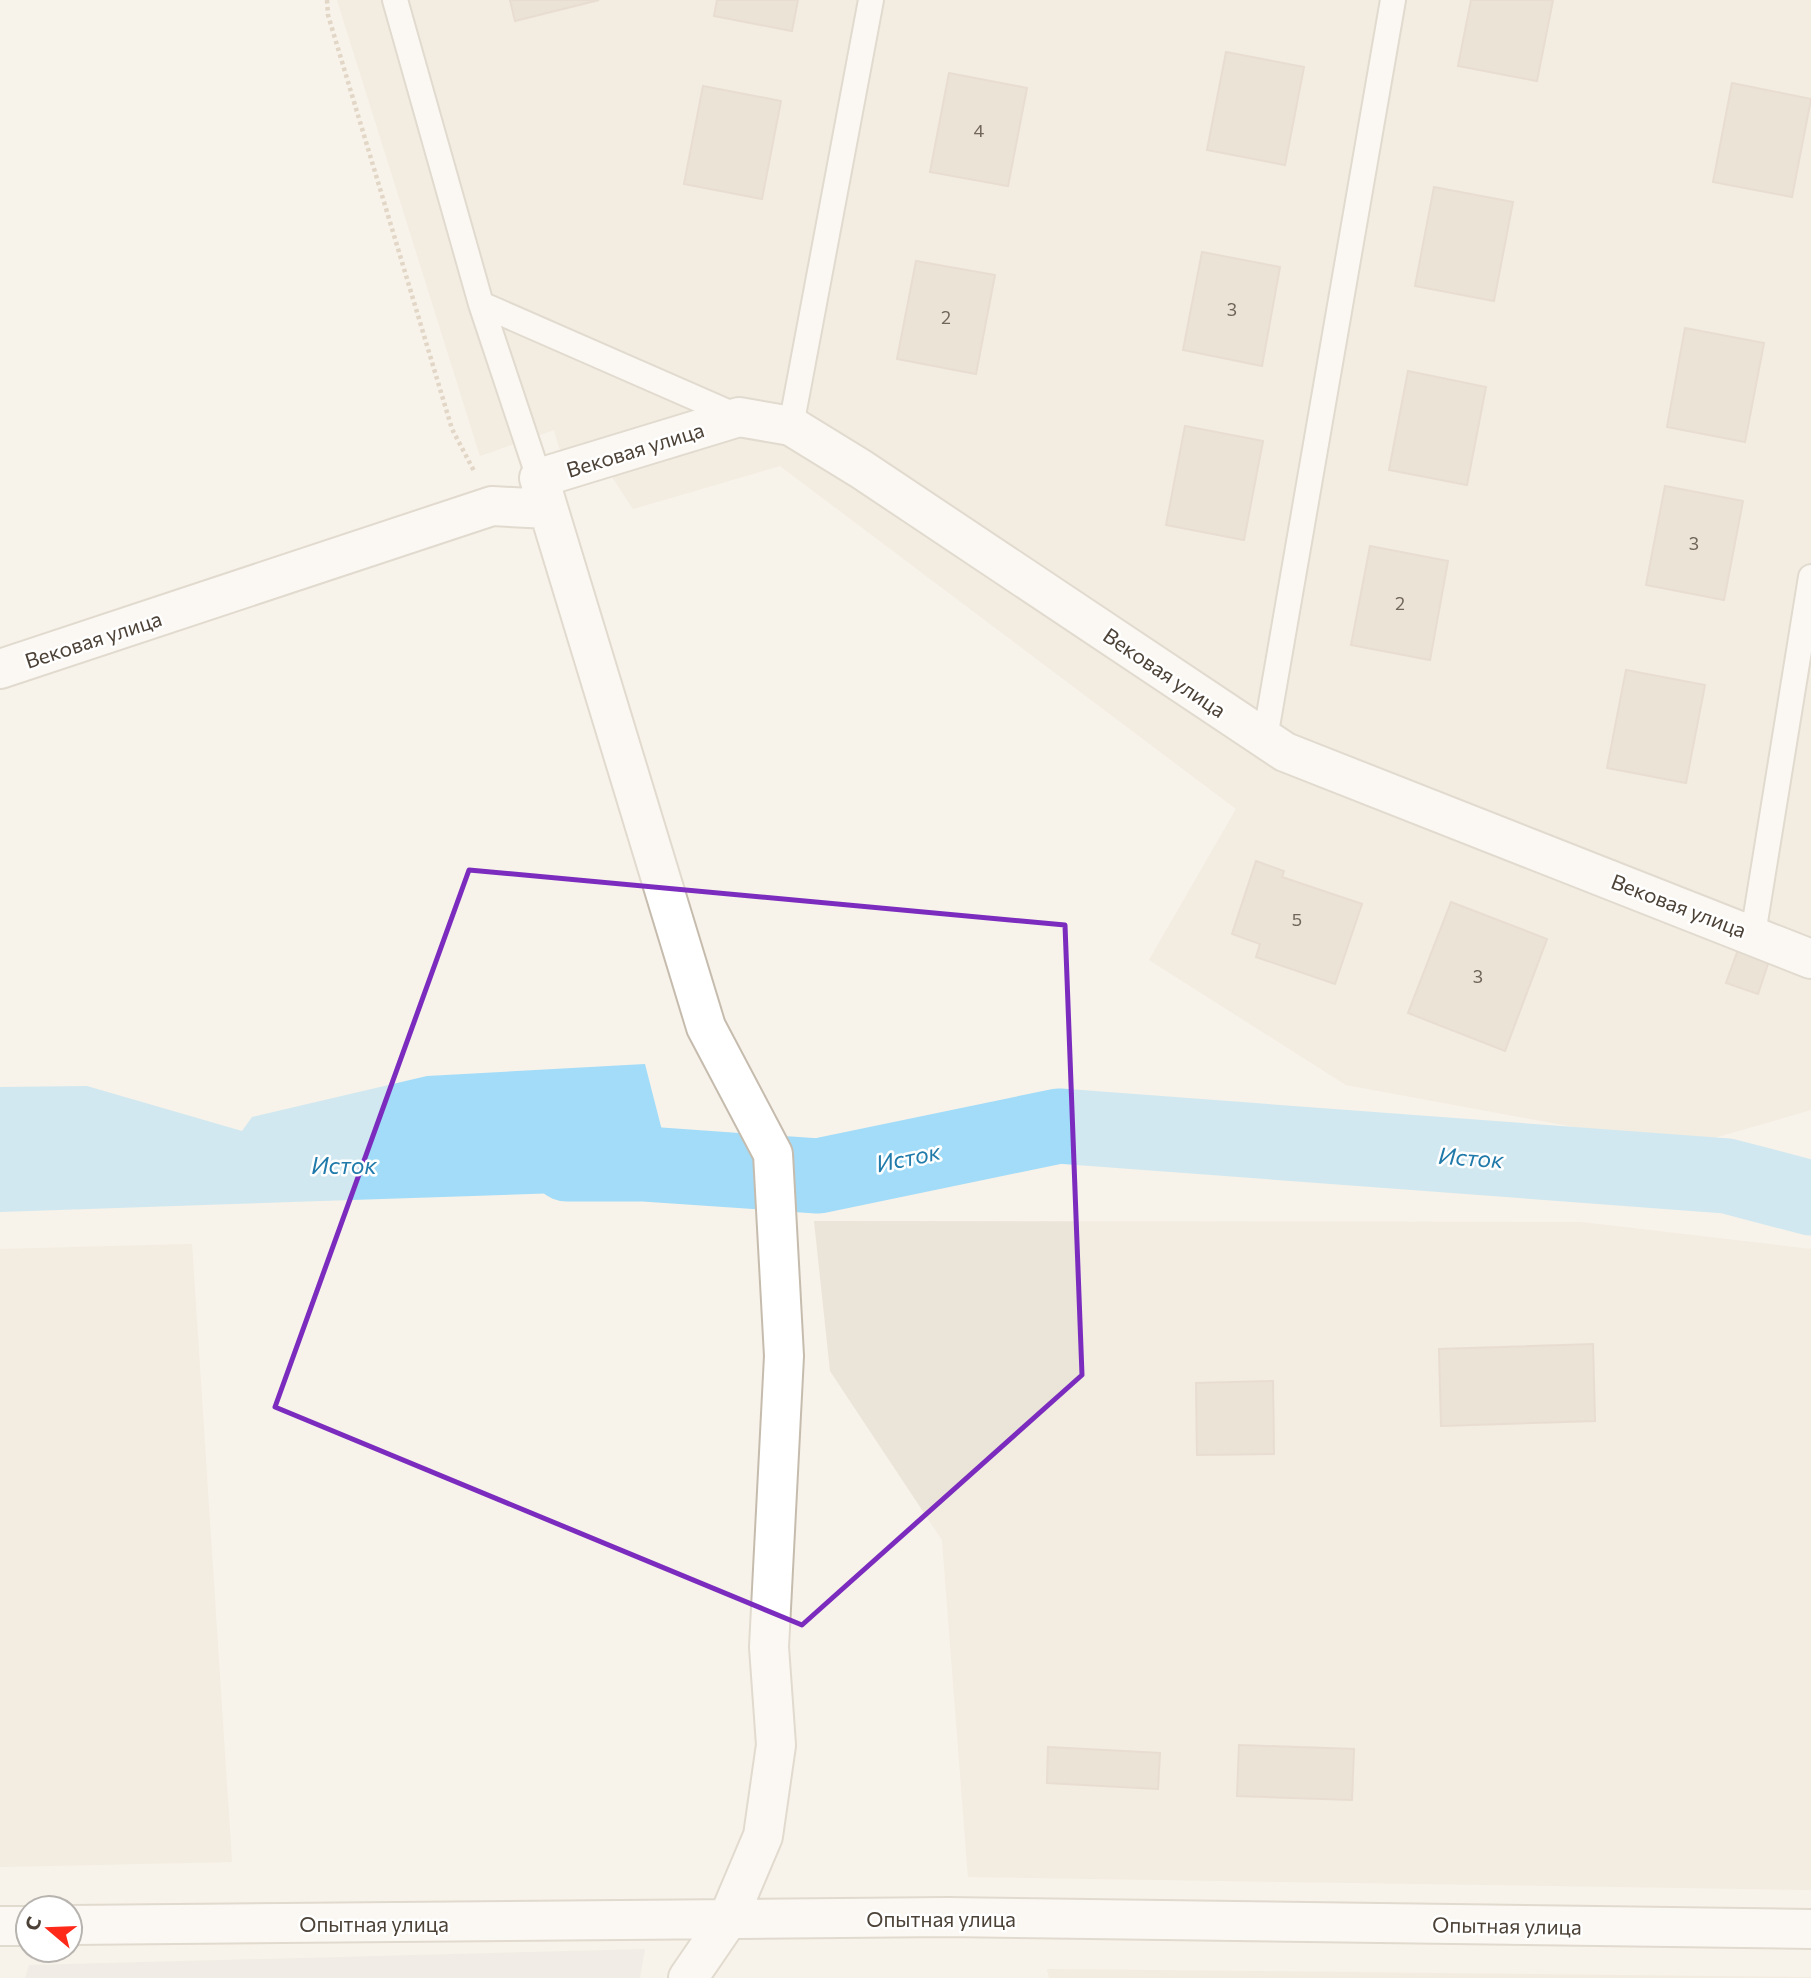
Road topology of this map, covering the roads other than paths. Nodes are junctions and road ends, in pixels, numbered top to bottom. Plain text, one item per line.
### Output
1 (395, 0) edge
2 (871, 0) edge
3 (1394, 0) edge
4 (481, 304) junction
5 (739, 417) junction
6 (791, 426) junction
7 (543, 493) junction
8 (1811, 577) edge
9 (0, 669) edge
10 (1265, 738) junction
11 (1754, 934) junction
12 (1811, 959) edge
13 (727, 1921) junction
14 (84, 1925) edge
15 (1811, 1929) edge
16 (688, 1978) edge

1 - 4 lane
2 - 6 lane
3 - 10 lane
4 - 5 lane
4 - 7 lane
5 - 6 street, Вековая улица
5 - 7 street, Вековая улица
6 - 10 street, Вековая улица
7 - 9 street, Вековая улица
7 - 13 street
8 - 11 lane
10 - 11 street, Вековая улица
11 - 12 street, Вековая улица
13 - 14 street, Опытная улица
13 - 15 street, Опытная улица
13 - 16 street

